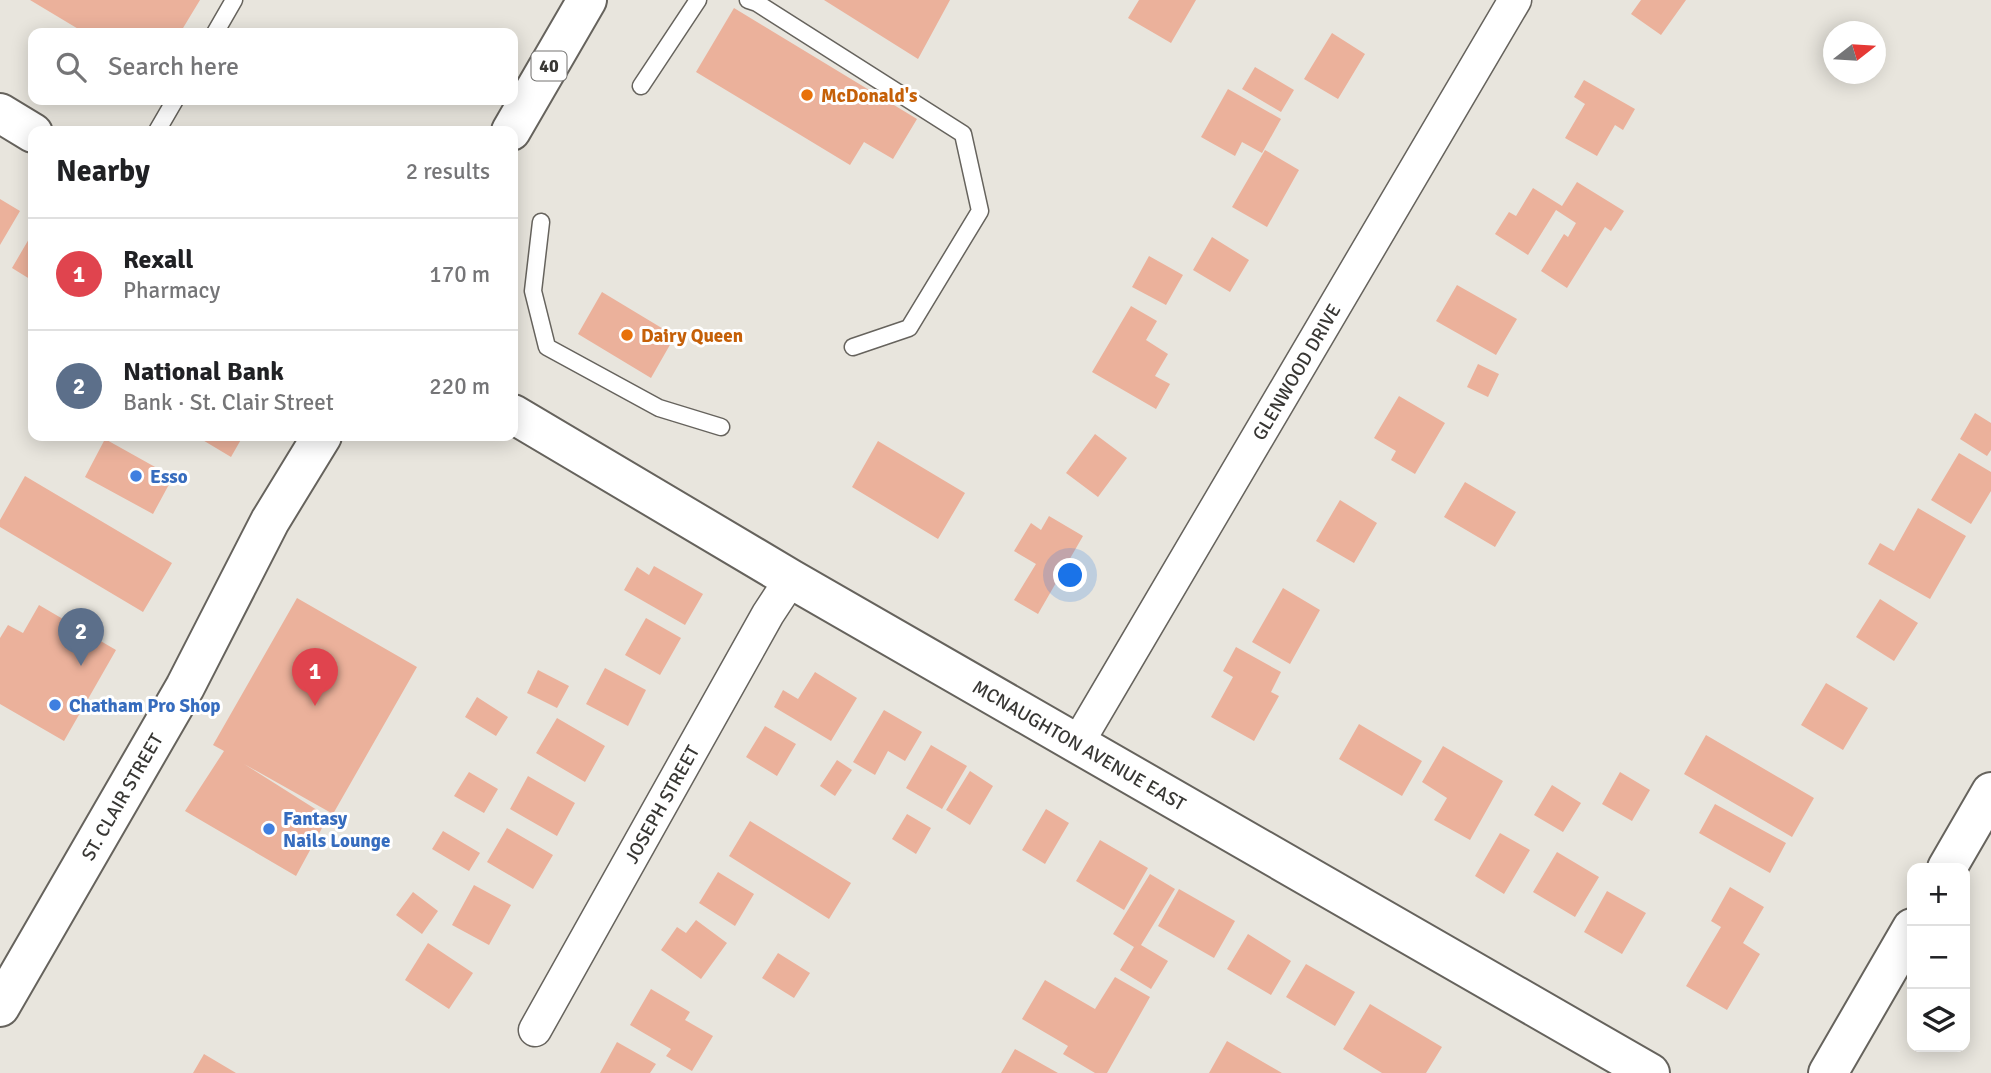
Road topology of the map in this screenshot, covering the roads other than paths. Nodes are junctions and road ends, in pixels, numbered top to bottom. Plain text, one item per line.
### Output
1 (234, 0) edge
2 (587, 0) edge
3 (698, 0) edge
4 (748, 0) edge
5 (1515, 0) edge
6 (218, 28) edge
7 (641, 86) dead end
8 (172, 105) edge
9 (0, 113) edge
10 (160, 126) edge
11 (514, 126) edge
12 (28, 130) edge
13 (541, 222) dead end
14 (853, 347) dead end
15 (518, 417) edge
16 (721, 427) dead end
17 (318, 441) edge
18 (791, 579) junction
19 (1077, 744) junction
20 (1991, 792) edge
21 (1950, 863) edge
22 (1907, 937) edge
23 (0, 1007) edge
24 (535, 1030) dead end
25 (1650, 1073) edge
26 (1828, 1073) edge

1 - 6 lane
2 - 11 main road, 40
3 - 7 lane
4 - 14 lane
5 - 19 street, GLENWOOD DRIVE
8 - 10 lane
9 - 12 main road
13 - 16 lane
15 - 18 main road, MCNAUGHTON AVENUE EAST
17 - 23 main road, ST. CLAIR STREET
18 - 19 main road, MCNAUGHTON AVENUE EAST
18 - 24 street, JOSEPH STREET
19 - 25 main road, MCNAUGHTON AVENUE EAST
20 - 21 main road
22 - 26 main road

